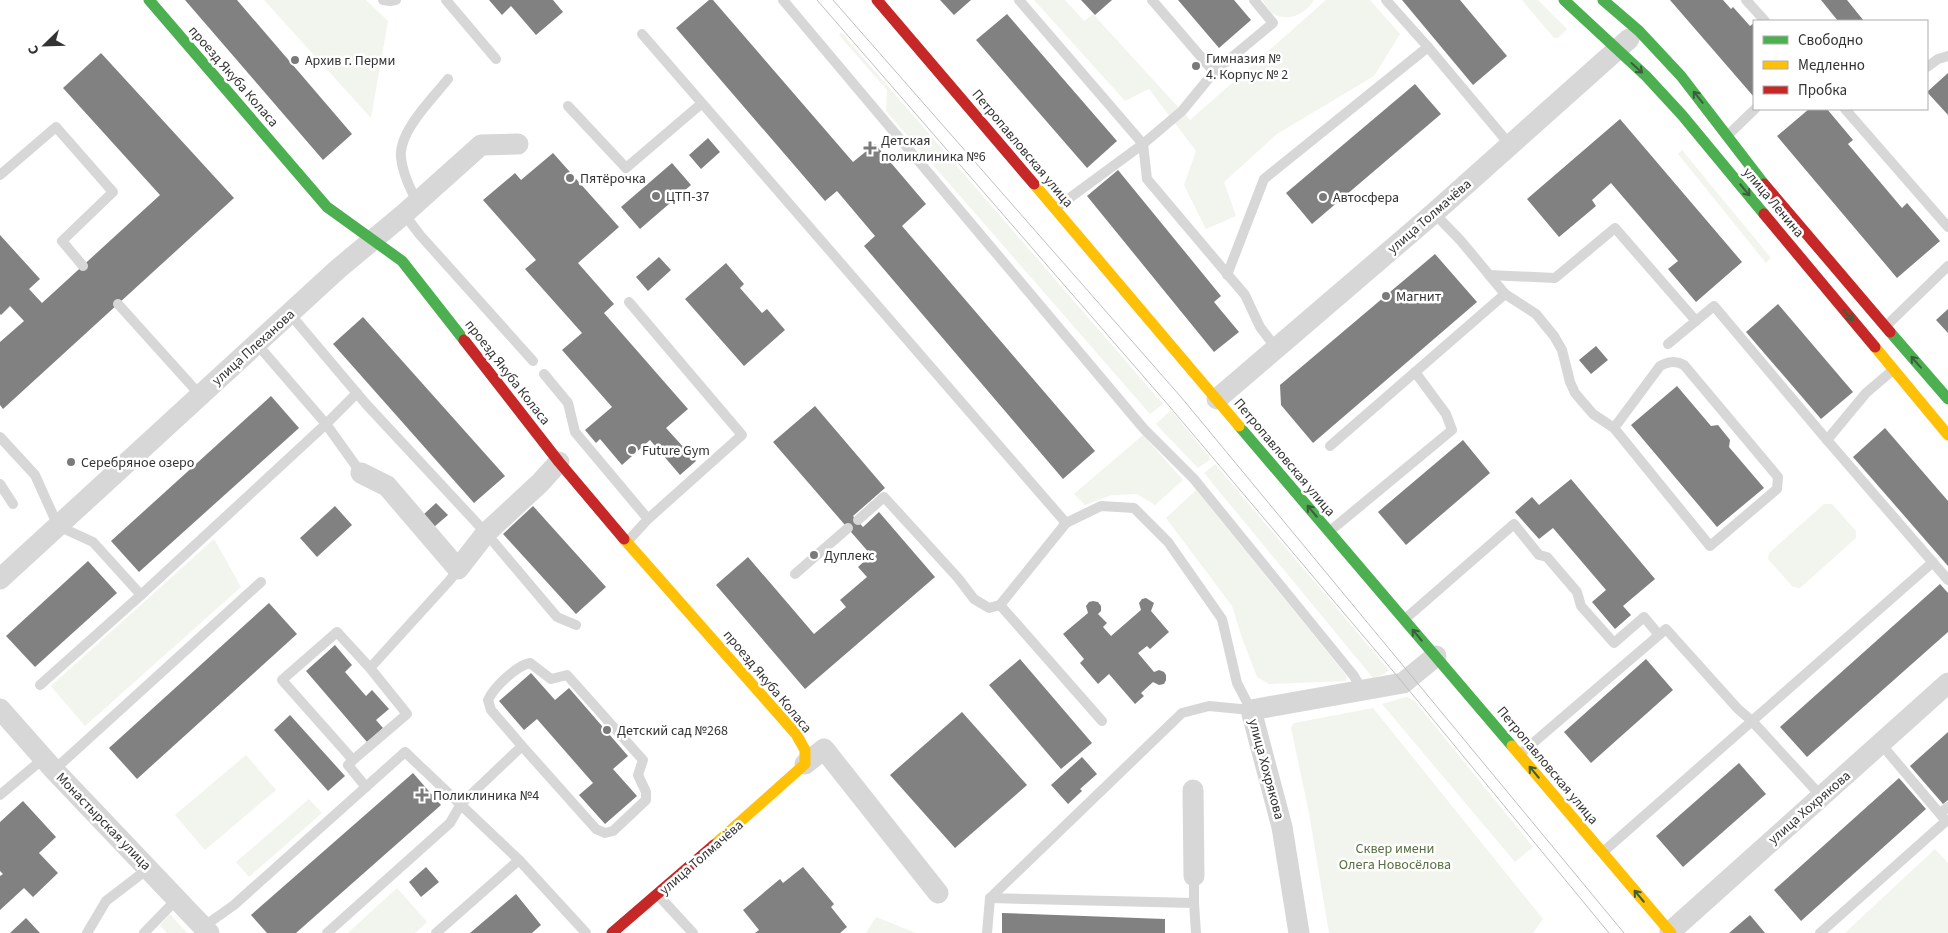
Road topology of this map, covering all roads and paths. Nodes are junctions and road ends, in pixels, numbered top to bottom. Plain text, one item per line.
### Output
1 (148, 0) edge
2 (384, 0) edge
3 (396, 0) edge
4 (446, 0) edge
5 (783, 0) edge
6 (877, 0) edge
7 (1019, 0) edge
8 (1152, 0) edge
9 (1254, 0) edge
10 (1386, 0) edge
11 (1564, 0) edge
12 (1603, 0) edge
13 (1746, 0) edge
14 (1764, 20) edge
15 (1639, 31) junction
16 (642, 34) dead end
17 (1428, 47) junction
18 (1616, 49) junction
19 (1948, 56) edge
20 (496, 59) dead end
21 (1928, 66) edge
22 (1214, 72) junction
23 (448, 79) dead end
24 (701, 104) junction
25 (568, 106) dead end
26 (1754, 110) edge
27 (1846, 110) edge
28 (1728, 136) junction
29 (518, 144) dead end
30 (1143, 144) junction
31 (1510, 145) junction
32 (0, 175) edge
33 (410, 208) junction
34 (1054, 209) junction
35 (1434, 213) junction
36 (1948, 227) edge
37 (372, 240) junction
38 (83, 266) dead end
39 (1948, 266) edge
40 (1227, 275) junction
41 (1489, 275) junction
42 (1505, 294) junction
43 (629, 302) dead end
44 (118, 304) dead end
45 (290, 314) junction
46 (1696, 321) junction
47 (1886, 326) junction
48 (257, 344) junction
49 (1668, 344) dead end
50 (1276, 348) junction
51 (533, 361) dead end
52 (1893, 370) junction
53 (1415, 372) junction
54 (544, 374) dead end
55 (357, 393) junction
56 (200, 395) junction
57 (1948, 399) edge
58 (1217, 400) junction
59 (326, 424) junction
60 (1614, 428) junction
61 (1948, 435) edge
62 (0, 437) edge
63 (1827, 440) junction
64 (1330, 446) dead end
65 (559, 462) junction
66 (361, 473) joint
67 (0, 484) edge
68 (13, 504) dead end
69 (648, 519) junction
70 (858, 520) dead end
71 (1066, 523) junction
72 (58, 526) junction
73 (848, 528) dead end
74 (486, 532) junction
75 (1330, 532) junction
76 (627, 542) junction
77 (1932, 562) junction
78 (458, 569) junction
79 (795, 574) dead end
80 (0, 579) edge
81 (1948, 580) edge
82 (261, 582) dead end
83 (141, 595) junction
84 (1000, 605) junction
85 (1404, 619) junction
86 (576, 624) dead end
87 (1659, 635) junction
88 (1436, 656) junction
89 (370, 668) junction
90 (1948, 683) edge
91 (40, 685) dead end
92 (1362, 690) junction
93 (0, 709) edge
94 (1251, 710) junction
95 (1102, 721) dead end
96 (1752, 721) junction
97 (1881, 744) junction
98 (522, 746) junction
99 (1519, 755) junction
100 (353, 760) junction
101 (49, 764) junction
102 (805, 764) junction
103 (366, 787) junction
104 (1193, 790) dead end
105 (0, 795) edge
106 (1821, 796) junction
107 (461, 804) junction
108 (1946, 816) edge
109 (1603, 853) junction
110 (519, 860) junction
111 (148, 868) junction
112 (1194, 876) joint
113 (938, 893) dead end
114 (657, 894) junction
115 (990, 898) junction
116 (177, 899) junction
117 (1194, 903) junction
118 (206, 930) edge
119 (1670, 932) edge
120 (87, 933) edge
121 (144, 933) edge
122 (327, 933) edge
123 (436, 933) edge
124 (586, 933) edge
125 (612, 933) edge
126 (694, 933) edge
127 (987, 933) edge
128 (1196, 933) edge
129 (1299, 933) edge
130 (1820, 933) edge

1 - 37 street, проезд Якуба Коласа
2 - 3 lane
4 - 20 lane
5 - 92 lane
6 - 34 street, Петропавловская улица
7 - 30 lane
8 - 22 lane
9 - 22 lane
10 - 17 lane
11 - 18 street, улица Ленина
12 - 15 street, улица Ленина
13 - 14 lane
15 - 18 street, улица Толмачёва
28 -> 15 street, улица Ленина
16 - 24 lane
17 - 31 lane
17 - 40 lane
18 - 31 street, улица Толмачёва
18 -> 52 street, улица Ленина
19 - 21 lane
22 - 30 lane
23 - 33 lane
24 - 25 lane
24 - 71 lane
26 - 28 lane
27 - 36 lane
28 - 47 street, улица Ленина
29 - 33 street, улица Плеханова
30 - 34 lane
30 - 40 lane
31 - 35 street, улица Толмачёва
32 - 38 lane
33 - 37 street, улица Плеханова
33 - 51 lane
34 - 58 street, Петропавловская улица
35 - 41 lane
35 - 50 street, улица Толмачёва
37 - 45 street, улица Плеханова
37 - 65 street, проезд Якуба Коласа
39 - 47 lane
40 - 50 lane
41 - 42 lane
41 - 46 lane
42 - 53 lane
42 - 60 lane
43 - 69 lane
44 - 56 lane
45 - 48 street, улица Плеханова
45 - 55 lane
46 - 49 lane
46 - 63 lane
57 -> 47 street, улица Ленина
48 - 56 street, улица Плеханова
48 - 59 lane
50 - 58 street, улица Толмачёва
52 - 61 street, улица Ленина
52 - 63 lane
53 - 64 lane
53 - 75 lane
54 - 69 lane
55 - 59 lane
55 - 74 lane
56 - 72 street, улица Плеханова
75 -> 58 street, Петропавловская улица
59 - 66 lane
59 - 83 lane
60 - 60 lane
62 - 72 lane
63 - 77 lane
65 - 74 street
65 - 76 street, проезд Якуба Коласа
66 - 78 street
67 - 68 lane
69 - 76 lane
70 - 84 lane
71 - 84 lane
71 - 94 lane
72 - 80 street, улица Плеханова
72 - 83 lane
73 - 79 lane
74 - 78 street
74 - 86 lane
75 - 85 street, Петропавловская улица
76 - 102 street, проезд Якуба Коласа
77 - 81 lane
77 - 96 lane
78 - 89 lane
82 - 101 lane
83 - 91 lane
84 - 95 lane
85 - 87 lane
88 -> 85 street, Петропавловская улица
87 - 96 lane
87 - 99 lane
88 - 92 street, улица Хохрякова
88 - 99 street, Петропавловская улица
89 - 100 lane
89 - 100 lane
90 - 97 street, улица Хохрякова
92 - 94 street, улица Хохрякова
93 - 101 street, Монастырская улица
94 - 115 lane
94 - 129 street, улица Хохрякова
96 - 106 lane
96 - 109 lane
97 - 106 street, улица Хохрякова
97 - 108 lane
98 - 98 lane
98 - 107 lane
109 -> 99 street, Петропавловская улица
100 - 103 lane
101 - 105 lane
101 - 111 street, Монастырская улица
102 - 113 street
102 - 114 street, улица Толмачёва
103 - 107 lane
103 - 118 lane
104 - 112 street
106 - 119 street, улица Хохрякова
107 - 110 lane
107 - 122 lane
108 - 130 lane
119 -> 109 street, Петропавловская улица
110 - 123 lane
110 - 124 lane
111 - 116 street, Монастырская улица
111 - 120 lane
112 - 117 lane
114 - 125 street, улица Толмачёва
114 - 126 lane
115 - 117 lane
115 - 127 lane
116 - 118 street, Монастырская улица
116 - 121 lane
117 - 128 lane

